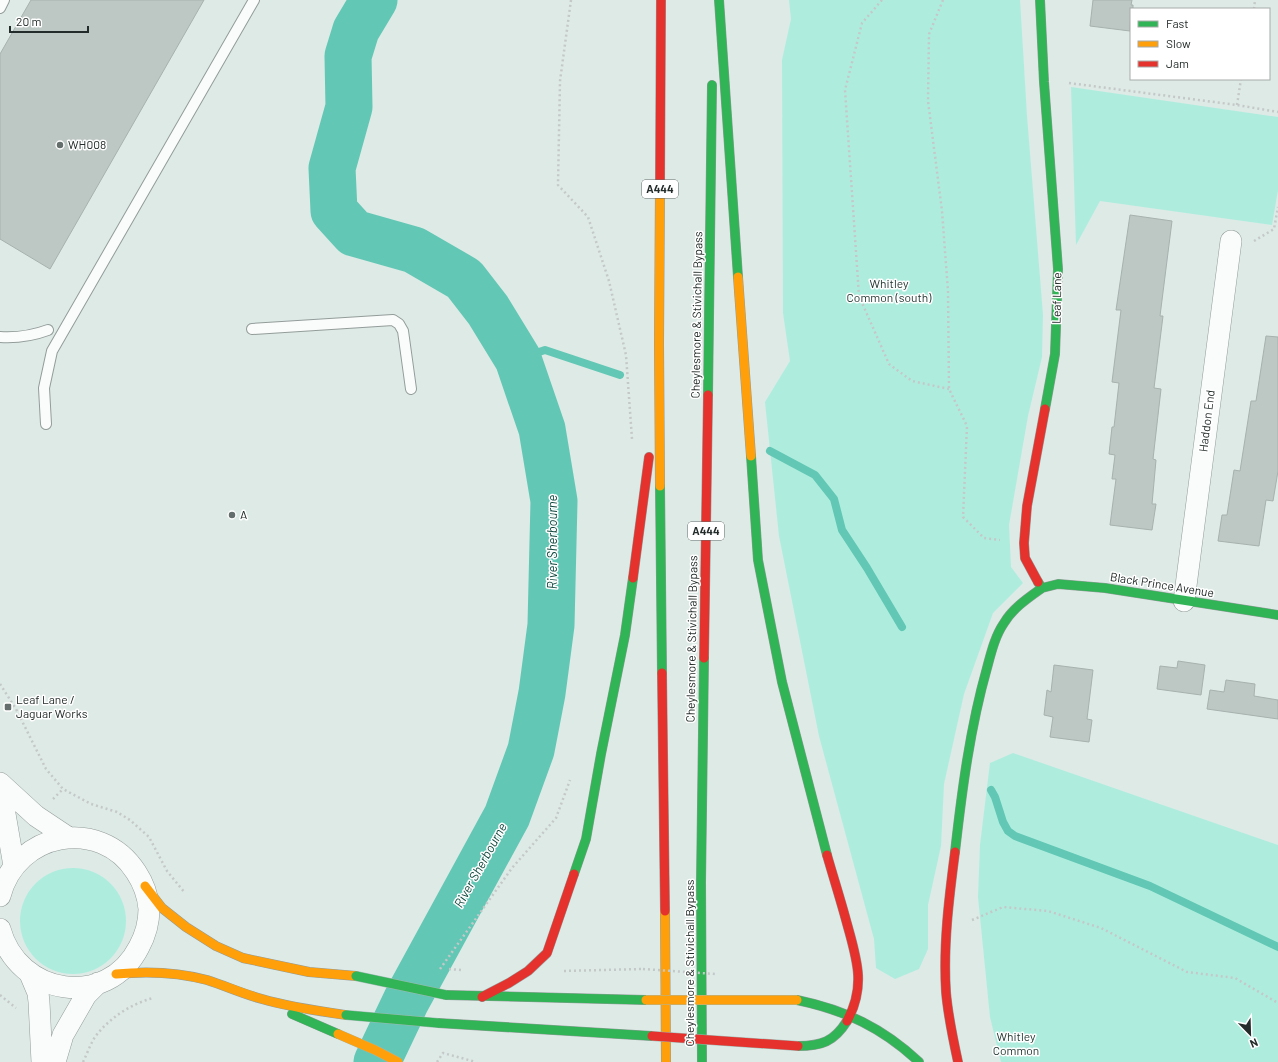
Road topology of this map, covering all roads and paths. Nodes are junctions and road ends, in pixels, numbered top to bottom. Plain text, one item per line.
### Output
1 (4, 0) edge
2 (254, 0) edge
3 (571, 0) edge
4 (661, 0) edge
5 (714, 0) edge
6 (720, 0) edge
7 (882, 0) edge
8 (943, 0) edge
9 (1040, 0) edge
10 (0, 8) edge
11 (713, 48) dead end
12 (713, 80) dead end
13 (1241, 80) edge
14 (1044, 82) junction
15 (1237, 105) junction
16 (1278, 112) edge
17 (1278, 207) edge
18 (1230, 248) joint
19 (252, 329) dead end
20 (48, 330) dead end
21 (0, 337) edge
22 (660, 378) junction
23 (411, 389) dead end
24 (949, 389) junction
25 (46, 424) dead end
26 (632, 439) dead end
27 (1024, 543) junction
28 (1042, 588) junction
29 (1184, 601) junction
30 (1278, 615) edge
31 (0, 684) edge
32 (572, 775) dead end
33 (0, 784) edge
34 (69, 838) junction
35 (14, 866) junction
36 (145, 886) junction
37 (1, 890) edge
38 (186, 893) dead end
39 (966, 923) dead end
40 (0, 929) edge
41 (0, 962) edge
42 (27, 971) junction
43 (436, 975) dead end
44 (107, 979) junction
45 (253, 996) junction
46 (482, 996) junction
47 (159, 997) dead end
48 (1278, 1002) edge
49 (850, 1016) junction
50 (42, 1062) edge
51 (55, 1062) edge
52 (82, 1062) edge
53 (398, 1062) edge
54 (437, 1062) edge
55 (476, 1062) edge
56 (666, 1062) edge
57 (702, 1062) edge
58 (919, 1062) edge
59 (958, 1062) edge

1 - 10 lane
2 - 25 lane
3 - 26 path
4 - 22 main road, Cheylesmore & Stivichall Bypass / A444
5 - 11 main road
6 - 49 main road
7 - 24 path
8 - 24 path
9 - 14 main road, Leaf Lane
12 - 57 main road, Cheylesmore & Stivichall Bypass / A444
13 - 15 path
14 - 15 path
14 - 27 main road, Leaf Lane
15 - 16 path
17 - 18 path
18 - 29 street, Haddon End
19 - 23 lane
20 - 21 lane
22 - 46 main road
22 - 56 main road, Cheylesmore & Stivichall Bypass / A444
24 - 27 path
27 - 28 main road, Leaf Lane
28 - 29 main road, Black Prince Avenue
28 - 59 main road
29 - 30 main road, Black Prince Avenue
31 - 38 path
32 - 43 path
33 - 34 street
33 - 35 street
34 - 35 street
34 - 36 street
35 - 37 street
36 - 44 street
36 - 46 main road, bridge
39 - 48 path
40 - 42 street
41 - 42 street
42 - 44 street
42 - 50 street
44 - 45 main road
44 - 51 street
45 - 49 main road, bridge
45 - 53 main road, bridge
46 - 49 main road, bridge
47 - 52 path
49 - 58 main road
54 - 55 path

